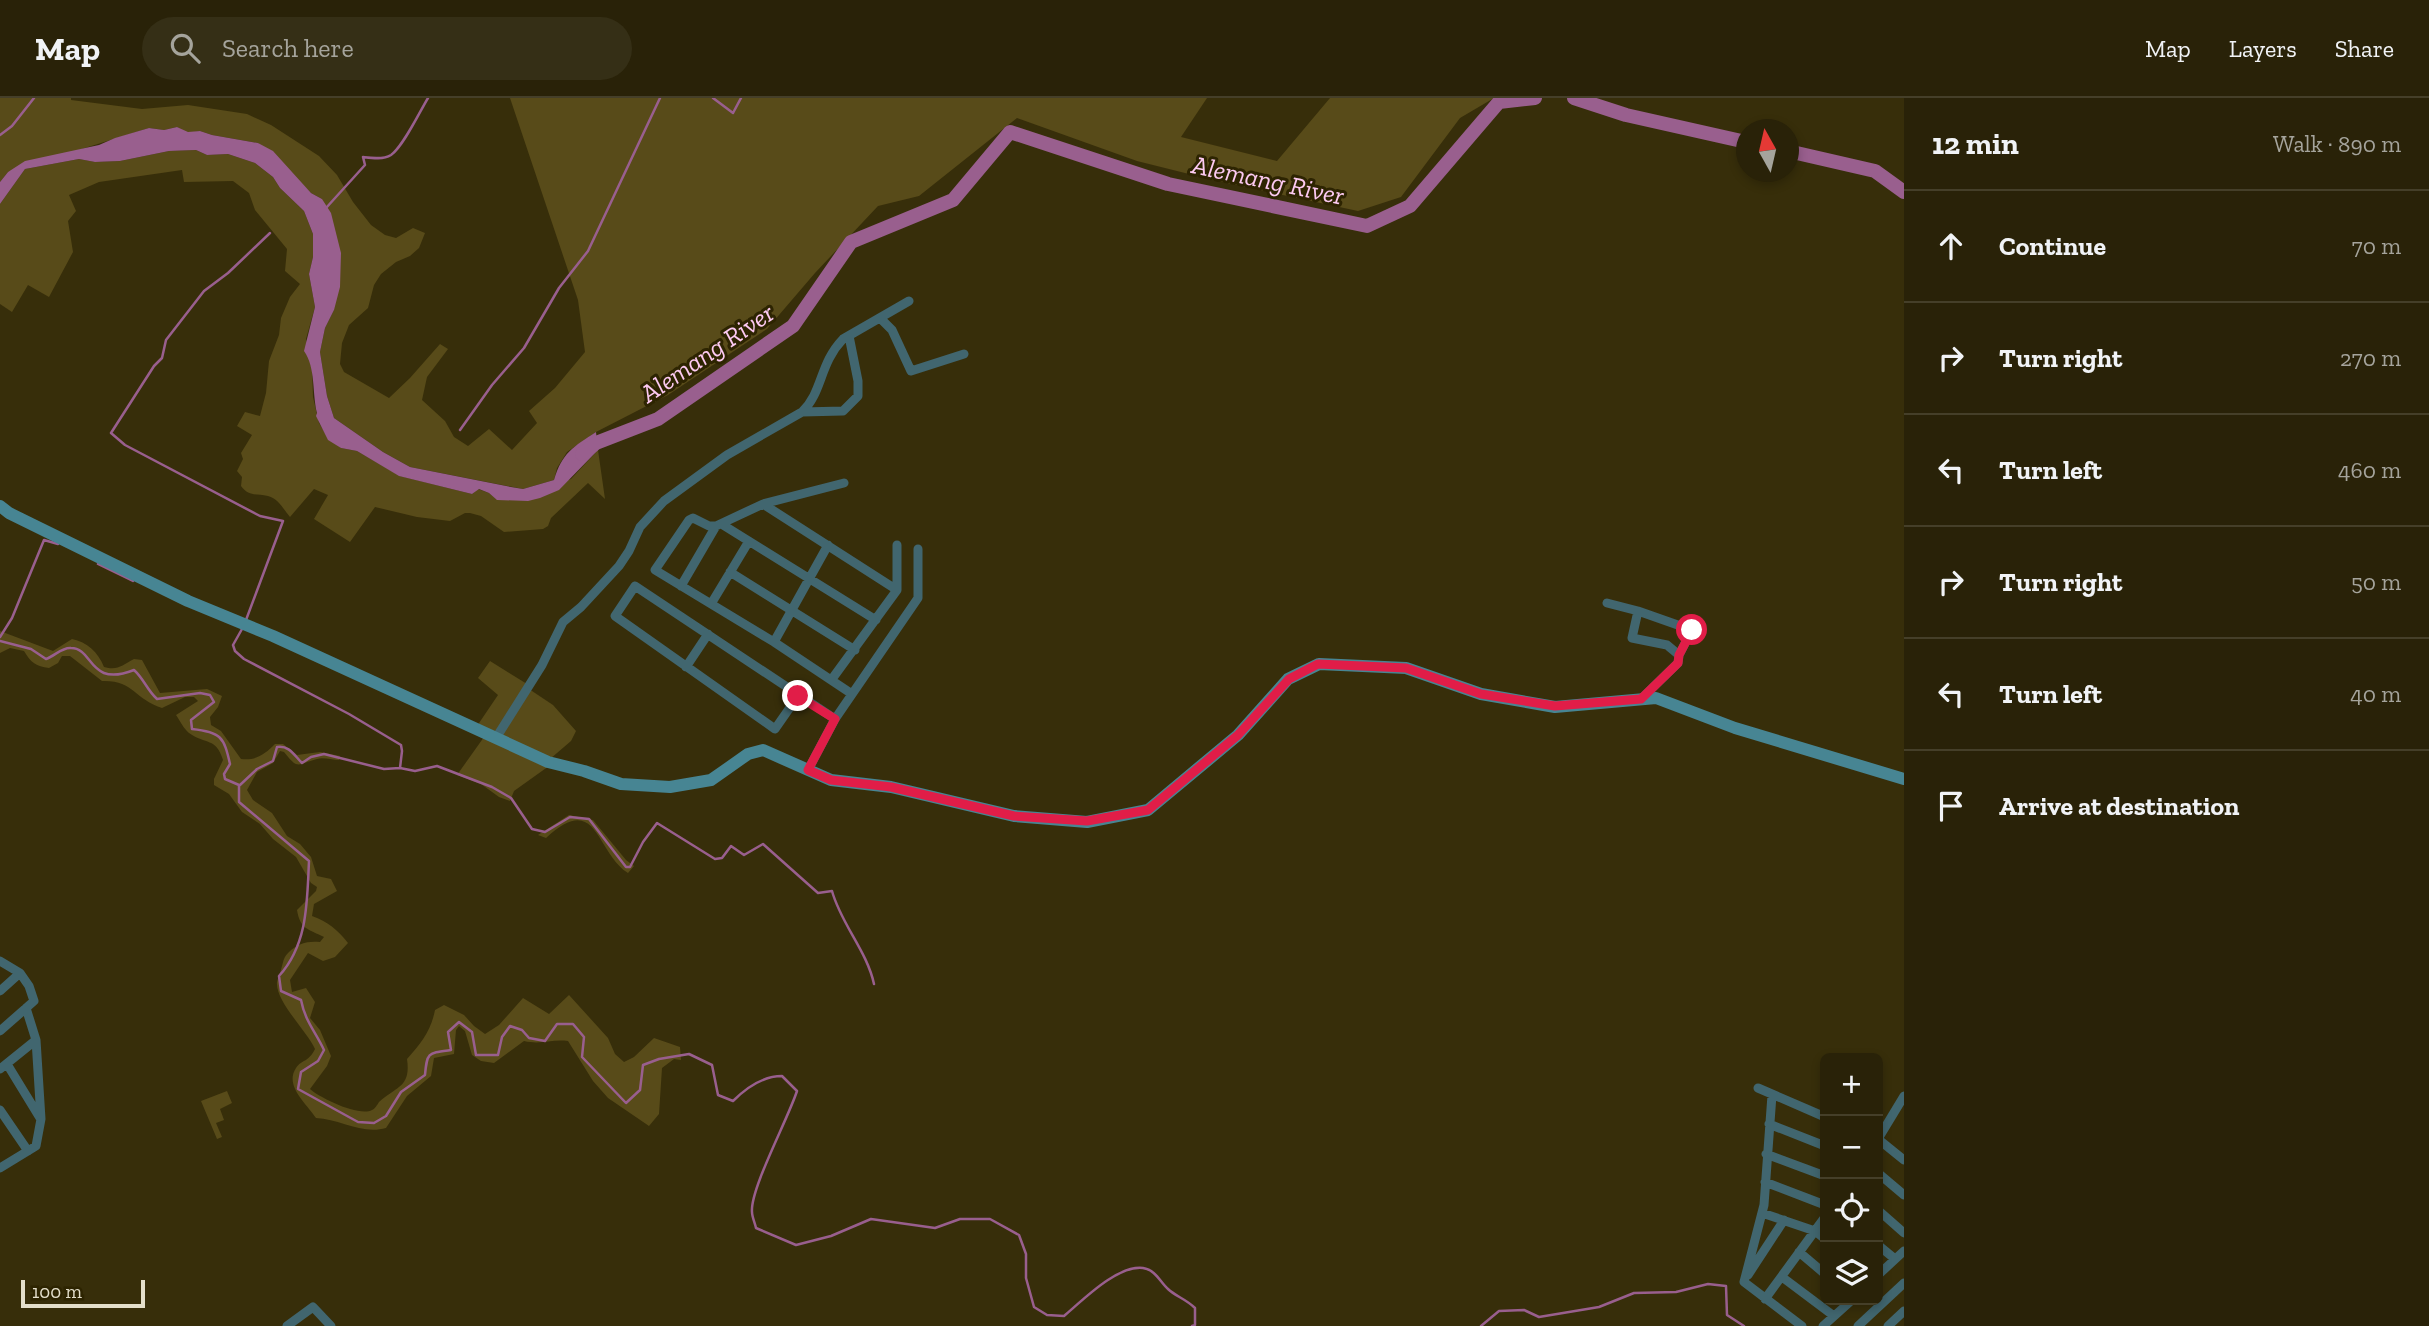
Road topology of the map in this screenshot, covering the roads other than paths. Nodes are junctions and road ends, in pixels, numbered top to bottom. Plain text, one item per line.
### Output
1 (909, 301) dead end
2 (880, 318) junction
3 (849, 336) junction
4 (964, 354) dead end
5 (802, 412) junction
6 (844, 483) dead end
7 (763, 503) junction
8 (0, 506) edge
9 (720, 525) junction
10 (749, 541) junction
11 (828, 545) junction
12 (897, 545) dead end
13 (918, 549) dead end
14 (730, 572) junction
15 (810, 577) junction
16 (681, 586) junction
17 (897, 590) junction
18 (1607, 603) dead end
19 (711, 604) junction
20 (791, 610) junction
21 (1638, 611) junction
22 (876, 620) junction
23 (708, 634) junction
24 (774, 642) junction
25 (855, 650) junction
26 (1679, 655) junction
27 (686, 667) junction
28 (832, 679) junction
29 (852, 694) junction
30 (798, 696) junction
31 (1641, 699) junction
32 (835, 719) junction
33 (496, 738) junction
34 (808, 770) junction
35 (1904, 779) edge
36 (0, 961) edge
37 (20, 973) junction
38 (0, 991) edge
39 (26, 1008) junction
40 (0, 1031) edge
41 (36, 1040) junction
42 (3, 1067) edge
43 (1758, 1088) dead end
44 (1772, 1095) junction
45 (1904, 1096) edge
46 (0, 1110) edge
47 (1823, 1116) edge
48 (41, 1119) junction
49 (1769, 1124) junction
50 (1883, 1131) edge
51 (1883, 1142) edge
52 (1820, 1144) edge
53 (28, 1151) junction
54 (1766, 1154) junction
55 (1903, 1156) edge
56 (1, 1166) edge
57 (1820, 1174) edge
58 (1883, 1177) edge
59 (1765, 1182) junction
60 (1904, 1195) edge
61 (1820, 1203) edge
62 (1762, 1213) junction
63 (1883, 1214) edge
64 (1784, 1220) junction
65 (1820, 1224) edge
66 (1815, 1231) junction
67 (1904, 1233) edge
68 (1820, 1235) edge
69 (1883, 1249) edge
70 (1904, 1251) edge
71 (1799, 1252) junction
72 (1895, 1259) junction
73 (1820, 1270) edge
74 (1883, 1270) edge
75 (1782, 1277) junction
76 (1744, 1282) junction
77 (1904, 1283) edge
78 (1765, 1299) junction
79 (1846, 1305) edge
80 (1904, 1312) edge
81 (1834, 1316) junction
82 (287, 1326) edge
83 (331, 1326) edge
84 (1801, 1326) edge
85 (1823, 1326) edge
86 (1858, 1326) edge
87 (1888, 1326) edge

1 - 2 street
2 - 3 street
2 - 4 street
3 - 5 street
3 - 5 street
5 - 33 street
6 - 7 street
7 - 9 street
7 - 11 street
8 - 33 street
9 - 10 street
9 - 16 street
9 - 16 street
10 - 14 street
10 - 15 street
11 - 15 street
11 - 17 street
12 - 17 street
13 - 29 street
14 - 19 street
14 - 20 street
15 - 20 street
15 - 22 street
16 - 19 street
17 - 22 street
18 - 21 street
19 - 24 street
20 - 24 street
20 - 25 street
21 - 26 street
21 - 26 street
22 - 25 street
23 - 27 street
23 - 27 street
23 - 30 street
24 - 28 street
25 - 28 street
26 - 31 street
27 - 30 street
28 - 29 street
29 - 32 street
30 - 32 street
31 - 34 street
31 - 35 street
32 - 34 street
33 - 34 street
36 - 37 street
37 - 38 street
37 - 39 street
39 - 40 street
39 - 41 street
41 - 42 street
41 - 48 street
42 - 48 street
43 - 44 street
44 - 47 street
44 - 49 street
45 - 50 street
46 - 53 street
48 - 53 street
49 - 52 street
49 - 54 street
51 - 55 street
53 - 56 street
54 - 57 street
54 - 59 street
58 - 60 street
59 - 61 street
59 - 62 street
62 - 64 street
62 - 76 street
63 - 67 street
64 - 66 street
64 - 76 street
65 - 66 street
66 - 68 street
66 - 71 street
69 - 72 street
70 - 72 street
71 - 73 street
71 - 75 street
72 - 74 street
75 - 78 street
75 - 81 street
76 - 78 street
77 - 86 street
78 - 84 street
79 - 81 street
80 - 87 street
81 - 85 street
82 - 83 street

